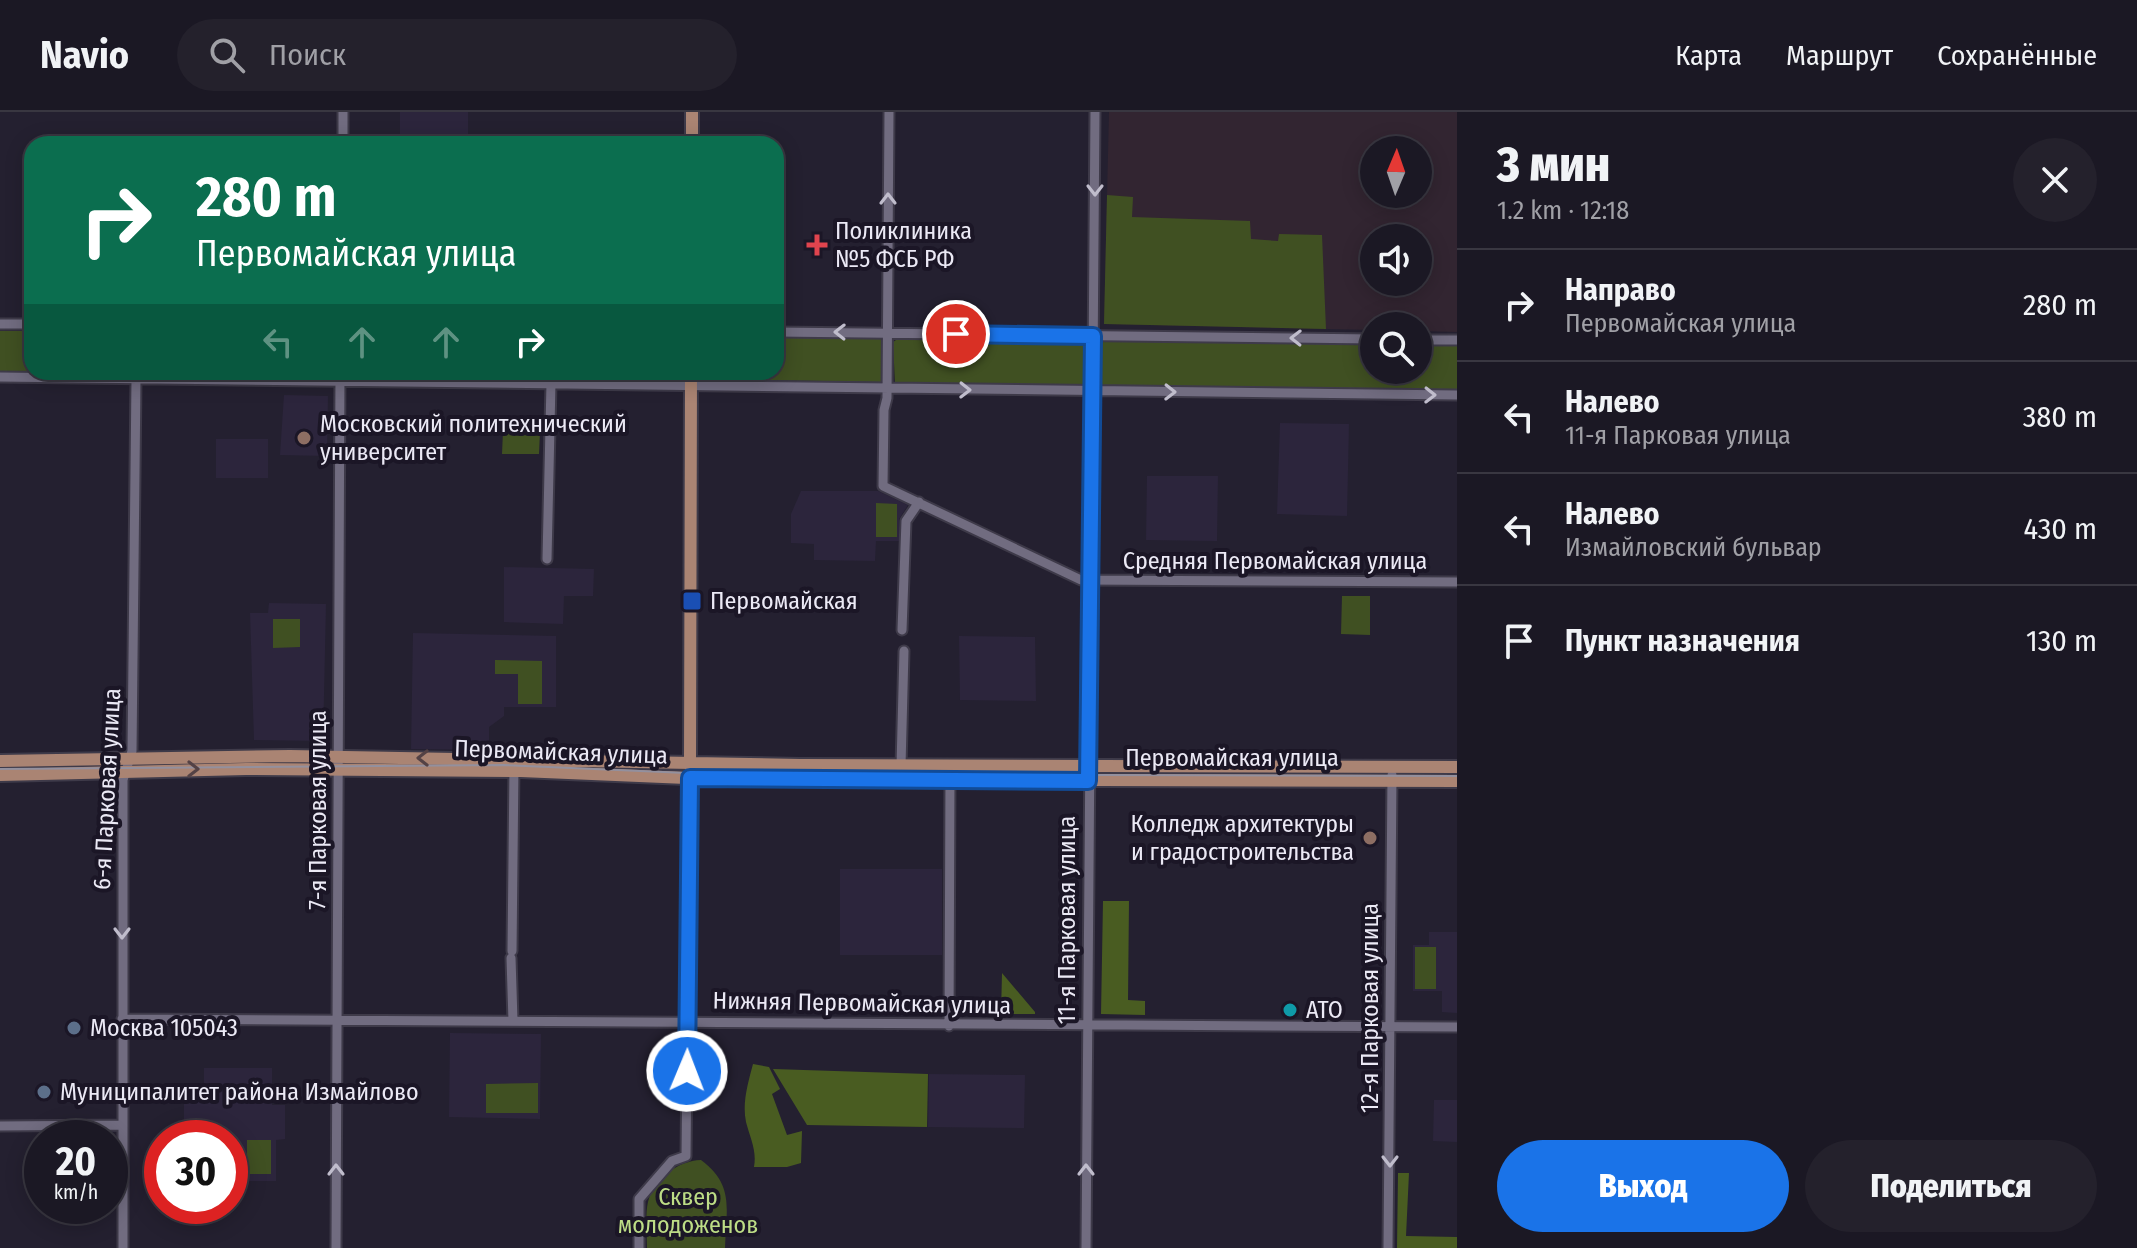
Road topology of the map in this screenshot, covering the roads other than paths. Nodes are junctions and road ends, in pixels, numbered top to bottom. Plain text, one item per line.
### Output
1 (343, 112) edge
2 (692, 112) edge
3 (889, 112) edge
4 (1095, 112) edge
5 (343, 136) edge
6 (692, 136) edge
7 (0, 324) edge
8 (24, 324) edge
9 (784, 332) edge
10 (888, 333) junction
11 (1093, 336) junction
12 (1360, 339) edge
13 (1432, 340) edge
14 (1457, 340) edge
15 (0, 377) edge
16 (24, 377) edge
17 (136, 380) edge
18 (340, 380) edge
19 (446, 380) edge
20 (635, 380) edge
21 (691, 380) edge
22 (730, 380) edge
23 (551, 383) junction
24 (887, 388) junction
25 (1092, 391) junction
26 (1457, 395) edge
27 (919, 502) junction
28 (547, 559) dead end
29 (1090, 580) junction
30 (1457, 582) edge
31 (902, 630) dead end
32 (904, 651) dead end
33 (132, 757) junction
34 (0, 761) edge
35 (690, 763) junction
36 (339, 764) junction
37 (514, 764) junction
38 (901, 766) junction
39 (1088, 766) junction
40 (1457, 767) edge
41 (126, 771) junction
42 (950, 772) junction
43 (1392, 774) junction
44 (0, 775) edge
45 (690, 778) junction
46 (1088, 781) junction
47 (1457, 781) edge
48 (122, 1019) junction
49 (337, 1020) junction
50 (687, 1020) junction
51 (513, 1021) junction
52 (949, 1026) junction
53 (1087, 1026) junction
54 (1389, 1027) junction
55 (1457, 1027) edge
56 (122, 1120) edge
57 (0, 1126) edge
58 (24, 1126) edge
59 (123, 1224) edge
60 (123, 1248) edge
61 (336, 1248) edge
62 (639, 1248) edge
63 (1086, 1248) edge
64 (1388, 1248) edge

1 - 5 street
2 - 6 main road
10 -> 3 street, Средняя Первомайская улица
4 -> 11 street, 11-я Парковая улица
7 - 8 street
10 -> 9 street
10 - 11 street
10 - 24 street, Средняя Первомайская улица
12 -> 11 street
11 - 25 street, 11-я Парковая улица
13 - 14 street
15 - 16 street
17 - 33 street, 6-я Парковая улица
18 - 36 street, 7-я Парковая улица
19 - 23 street
20 - 23 street
21 - 35 main road
22 - 24 street
23 - 28 street
24 -> 25 street
24 - 27 street, Средняя Первомайская улица
25 -> 26 street
25 - 29 street, 11-я Парковая улица
27 - 29 street, Средняя Первомайская улица
27 - 31 street
29 - 30 street, Средняя Первомайская улица
29 - 39 street, 11-я Парковая улица
32 - 38 street
33 - 34 main road, Первомайская улица
33 - 36 main road, Первомайская улица
33 - 41 street, 6-я Парковая улица
35 - 37 main road, Первомайская улица
35 - 38 main road, Первомайская улица
35 - 45 street
36 - 37 main road, Первомайская улица
41 -> 36 main road, Первомайская улица
36 - 49 street, 7-я Парковая улица
37 - 45 main road, Первомайская улица
37 - 51 street
38 - 42 main road, Первомайская улица
39 - 42 main road, Первомайская улица
39 - 43 main road, Первомайская улица
39 - 46 street, 11-я Парковая улица
40 - 43 main road, Первомайская улица
41 - 44 main road, Первомайская улица
41 -> 48 street, 6-я Парковая улица
42 - 45 main road, Первомайская улица
42 - 46 main road, Первомайская улица
42 - 52 street
43 - 46 main road, Первомайская улица
43 - 47 main road, Первомайская улица
43 - 54 street, 12-я Парковая улица
45 - 50 street
46 - 53 street, 11-я Парковая улица
48 - 49 street, Нижняя Первомайская улица
48 - 56 street, 6-я Парковая улица
49 - 51 street, Нижняя Первомайская улица
61 -> 49 street, 7-я Парковая улица
50 - 51 street, Нижняя Первомайская улица
50 - 52 street, Нижняя Первомайская улица
50 - 62 street
52 - 53 street, Нижняя Первомайская улица
53 - 54 street, Нижняя Первомайская улица
63 -> 53 street, 11-я Парковая улица
54 - 55 street, Нижняя Первомайская улица
54 -> 64 street, 12-я Парковая улица
57 - 58 street
59 - 60 street, 6-я Парковая улица

